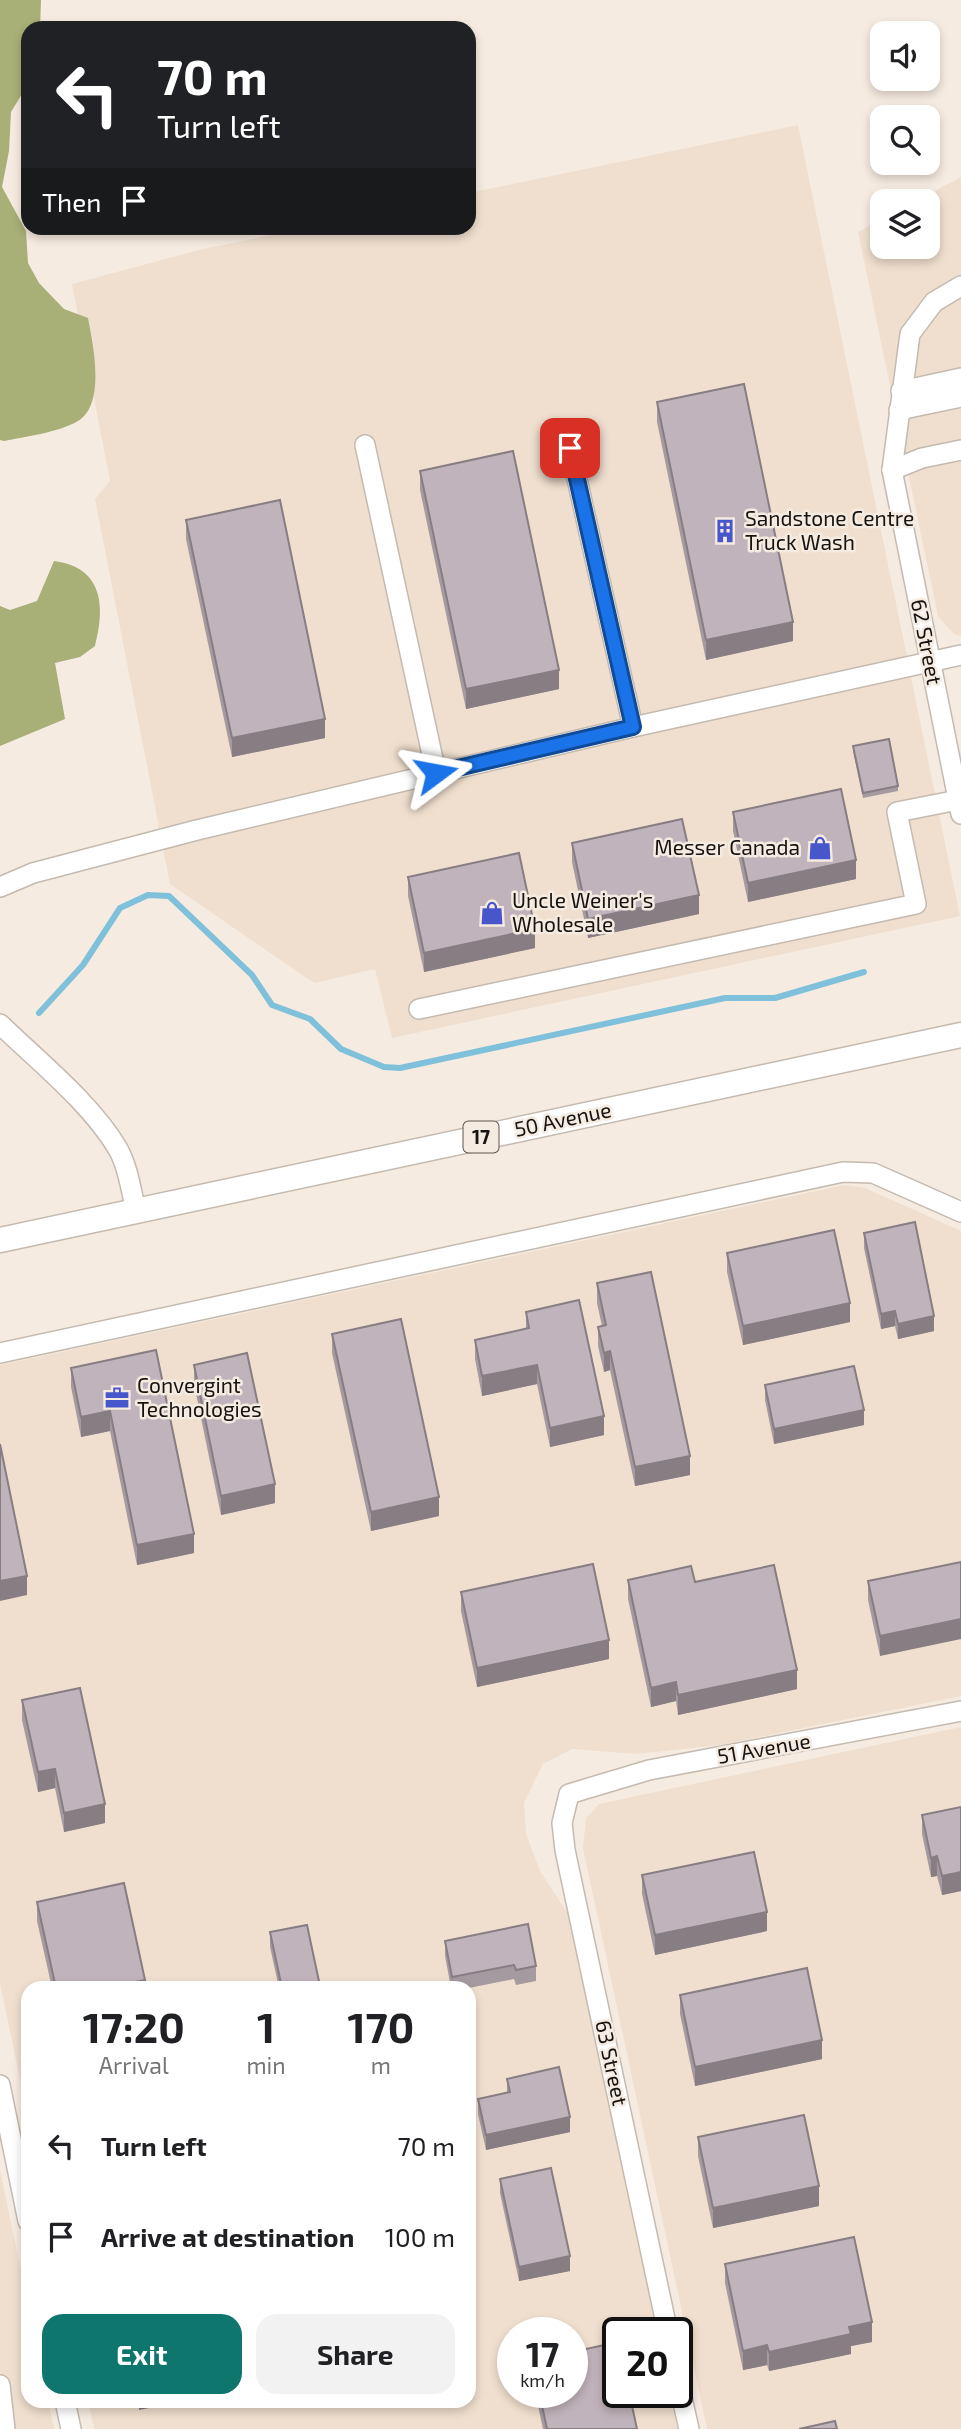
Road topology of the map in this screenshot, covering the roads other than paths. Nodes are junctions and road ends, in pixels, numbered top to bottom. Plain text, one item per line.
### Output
1 (961, 286) edge
2 (961, 378) edge
3 (961, 397) edge
4 (900, 400) junction
5 (365, 445) dead end
6 (570, 448) dead end
7 (961, 450) edge
8 (892, 470) junction
9 (961, 655) edge
10 (930, 662) junction
11 (633, 727) junction
12 (436, 773) junction
13 (960, 807) edge
14 (0, 887) edge
15 (419, 1009) dead end
16 (0, 1024) edge
17 (961, 1035) edge
18 (135, 1211) junction
19 (961, 1212) edge
20 (0, 1240) edge
21 (0, 1353) edge
22 (961, 1711) edge
23 (569, 1794) joint
24 (0, 2085) edge
25 (21, 2187) edge
26 (665, 2317) edge
27 (0, 2385) edge
28 (66, 2408) edge
29 (684, 2408) edge
30 (5, 2429) edge
31 (71, 2429) edge
32 (689, 2429) edge

1 - 4 street, 62 Street
2 - 4 street
3 - 4 street
4 - 8 street, 62 Street
5 - 12 street
6 - 11 street
7 - 8 street
8 - 10 street, 62 Street
9 - 10 street
10 - 11 street
10 - 13 street, 62 Street
11 - 12 street
12 - 14 street
13 - 15 street
16 - 18 street
17 - 18 main road, 50 Avenue / 17
18 - 20 main road, 50 Avenue / 17
19 - 21 street
22 - 23 street, 51 Avenue
23 - 26 street, 63 Street
24 - 25 street
27 - 30 street
28 - 31 street
29 - 32 street

